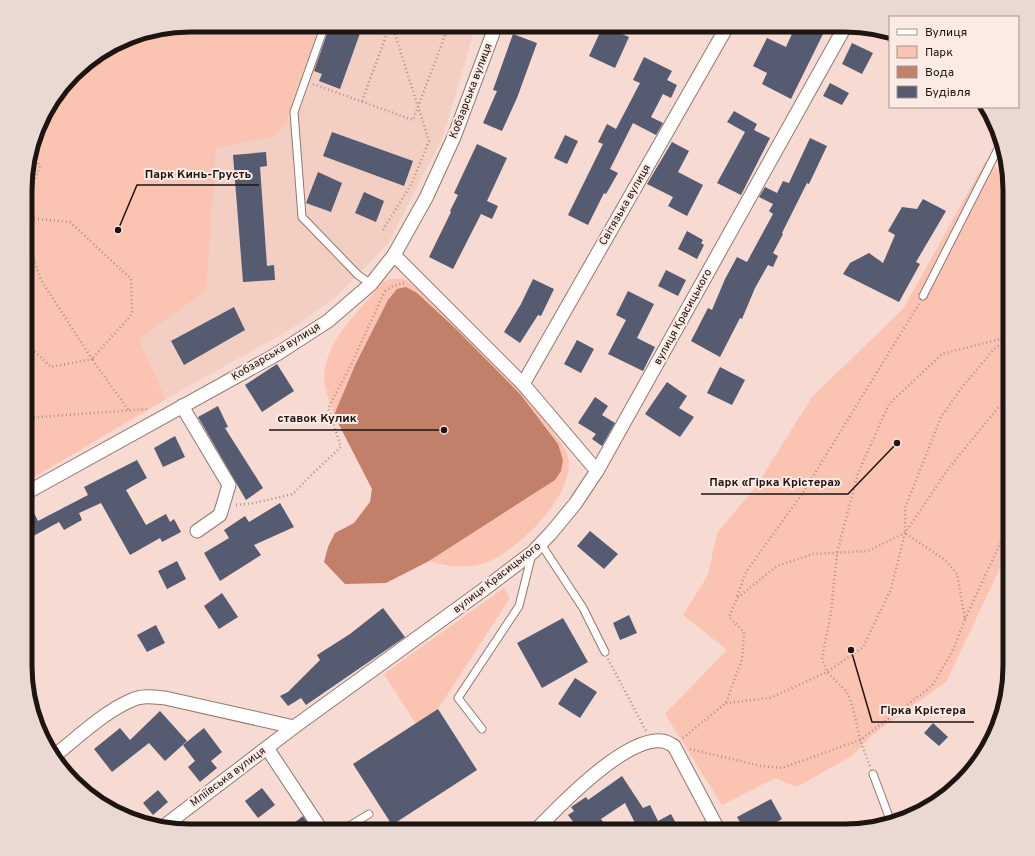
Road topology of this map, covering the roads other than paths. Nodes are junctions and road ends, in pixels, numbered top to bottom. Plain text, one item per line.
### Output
1 (322, 32) edge
2 (493, 32) edge
3 (724, 32) edge
4 (842, 32) edge
5 (998, 148) edge
6 (394, 255) junction
7 (371, 284) junction
8 (923, 296) road end
9 (523, 384) junction
10 (182, 406) junction
11 (597, 471) junction
12 (32, 490) edge
13 (197, 531) dead end
14 (537, 548) junction
15 (605, 652) road end
16 (294, 727) junction
17 (482, 729) dead end
18 (267, 748) junction
19 (58, 753) edge
20 (873, 774) road end
21 (369, 814) dead end
22 (889, 818) edge
23 (169, 823) edge
24 (317, 824) edge
25 (353, 824) edge
26 (542, 824) edge
27 (716, 824) edge

1 - 7 lane
2 - 6 street, Кобзарська вулиця
3 - 9 street, Світязька вулиця
4 - 11 street, вулиця Красицького
5 - 8 lane
6 - 7 street, Кобзарська вулиця
6 - 9 street
7 - 10 street, Кобзарська вулиця
9 - 11 street
10 - 12 street, Кобзарська вулиця
10 - 13 street
11 - 14 street, вулиця Красицького
14 - 15 lane
14 - 16 street, вулиця Красицького
14 - 17 lane
16 - 18 street, Мліївська вулиця
16 - 19 street
18 - 23 street, Мліївська вулиця
18 - 24 street
20 - 22 lane
21 - 25 lane
26 - 27 street

